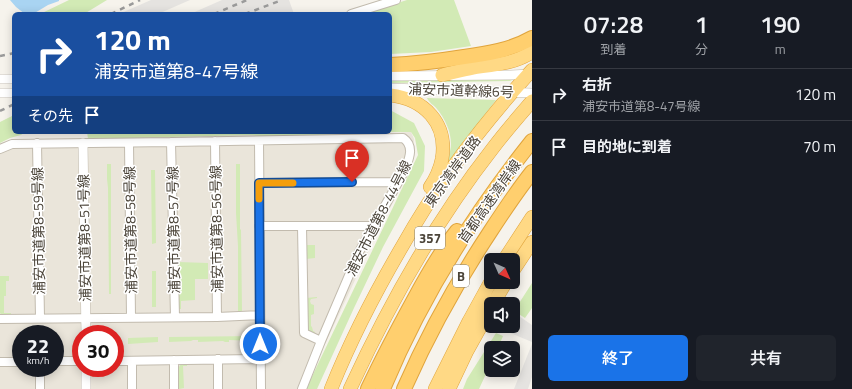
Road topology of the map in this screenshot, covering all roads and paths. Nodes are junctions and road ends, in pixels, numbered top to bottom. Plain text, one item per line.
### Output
1 (396, 0) edge
2 (357, 12) edge
3 (532, 38) edge
4 (532, 52) edge
5 (392, 65) edge
6 (531, 72) edge
7 (392, 76) edge
8 (442, 76) junction
9 (0, 79) edge
10 (12, 79) edge
11 (392, 88) edge
12 (0, 93) edge
13 (12, 93) edge
14 (512, 93) junction
15 (532, 93) edge
16 (392, 95) edge
17 (532, 101) edge
18 (215, 141) junction
19 (259, 141) junction
20 (532, 141) edge
21 (129, 142) junction
22 (171, 142) junction
23 (37, 143) junction
24 (83, 143) junction
25 (0, 150) edge
26 (532, 172) edge
27 (398, 182) junction
28 (259, 183) junction
29 (486, 203) junction
30 (532, 217) edge
31 (259, 226) junction
32 (373, 226) junction
33 (302, 227) junction
34 (409, 234) junction
35 (532, 242) edge
36 (509, 253) edge
37 (520, 261) edge
38 (487, 289) edge
39 (260, 315) junction
40 (131, 317) junction
41 (174, 317) junction
42 (217, 317) junction
43 (40, 318) junction
44 (85, 318) junction
45 (0, 319) edge
46 (484, 321) edge
47 (85, 325) edge
48 (321, 341) junction
49 (218, 359) junction
50 (260, 359) junction
51 (174, 360) junction
52 (124, 361) edge
53 (132, 361) junction
54 (0, 362) edge
55 (12, 362) edge
56 (40, 377) edge
57 (86, 377) edge
58 (407, 386) edge
59 (40, 389) edge
60 (86, 389) edge
61 (132, 389) edge
62 (174, 389) edge
63 (218, 389) edge
64 (261, 389) edge
65 (302, 389) edge
66 (331, 389) edge
67 (350, 389) edge
68 (368, 389) edge
69 (383, 389) edge
70 (435, 389) edge
71 (449, 389) edge

1 - 2 street
3 - 5 highway
4 - 8 highway
6 - 8 street, 浦安市道幹線6号
6 - 14 highway, 東京湾岸道路 / 357
7 - 8 street, 浦安市道幹線6号
9 - 10 street
11 - 14 street, 浦安市道幹線6号
12 - 13 street
14 - 15 street, 浦安市道幹線6号
14 - 34 highway, 東京湾岸道路 / 357
16 - 34 highway
17 - 67 highway, 東京湾岸道路 / 357
18 - 19 street
18 - 22 street
18 - 42 street, 浦安市道第8-56号線
19 - 27 street, 浦安市道第8-44号線
19 - 28 street
20 - 29 highway, 首都高速湾岸線 / B
21 - 22 street
21 - 24 street
21 - 40 street, 浦安市道第8-58号線
22 - 41 street, 浦安市道第8-57号線
23 - 24 street
23 - 25 street
23 - 43 street, 浦安市道第8-59号線
24 - 44 street, 浦安市道第8-51号線
26 - 58 highway, 首都高速湾岸線 / B
27 - 28 street
27 - 32 street, 浦安市道第8-44号線
28 - 31 street
29 - 68 highway
29 - 69 highway, 首都高速湾岸線 / B
30 - 36 highway
31 - 33 street
31 - 39 street
32 - 33 street
32 - 48 street, 浦安市道第8-44号線
33 - 48 street
34 - 66 highway, 東京湾岸道路 / 357
35 - 37 highway
38 - 70 highway
39 - 42 street
39 - 50 street
40 - 41 street
40 - 44 street
41 - 42 street
43 - 44 street
43 - 45 street
44 - 47 street, 浦安市道第8-51号線
46 - 71 highway
48 - 65 street, 浦安市道第8-44号線
49 - 50 street
49 - 51 street
49 - 63 street
50 - 64 street
51 - 53 street
51 - 62 street
52 - 53 street
53 - 61 street
54 - 55 street
56 - 59 street
57 - 60 street

